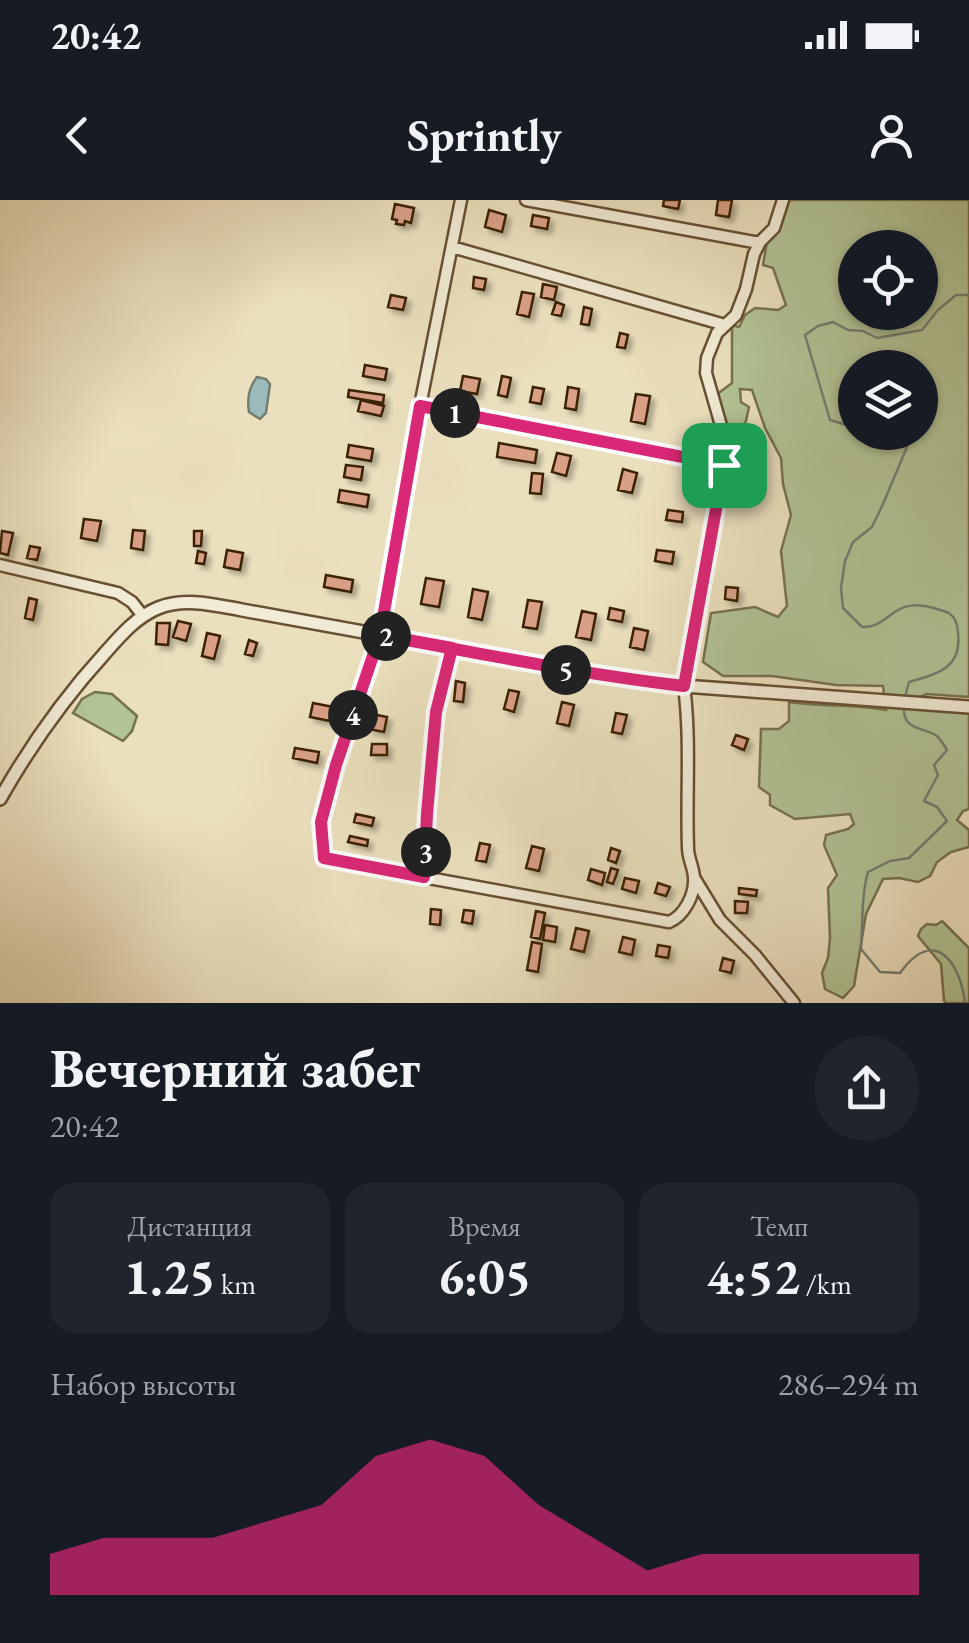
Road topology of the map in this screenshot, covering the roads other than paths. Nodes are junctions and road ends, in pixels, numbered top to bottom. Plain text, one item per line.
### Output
1 (461, 200) edge
2 (526, 200) edge
3 (783, 200) edge
4 (760, 242) junction
5 (452, 247) junction
6 (725, 324) junction
7 (420, 406) junction
8 (724, 465) junction
9 (0, 565) edge
10 (143, 616) junction
11 (380, 635) junction
12 (452, 648) junction
13 (684, 686) junction
14 (969, 707) edge
15 (0, 799) edge
16 (424, 877) junction
17 (694, 879) junction
18 (794, 1003) edge

1 - 5 street
2 - 4 street
3 - 4 street
4 - 6 street
5 - 6 street
5 - 7 street
6 - 8 street
7 - 8 street
7 - 11 street
8 - 13 street
9 - 10 street
10 - 11 street
10 - 15 street
11 - 12 street
11 - 16 street
12 - 13 street
12 - 16 street
13 - 14 street
13 - 17 street
16 - 17 street
17 - 18 street

